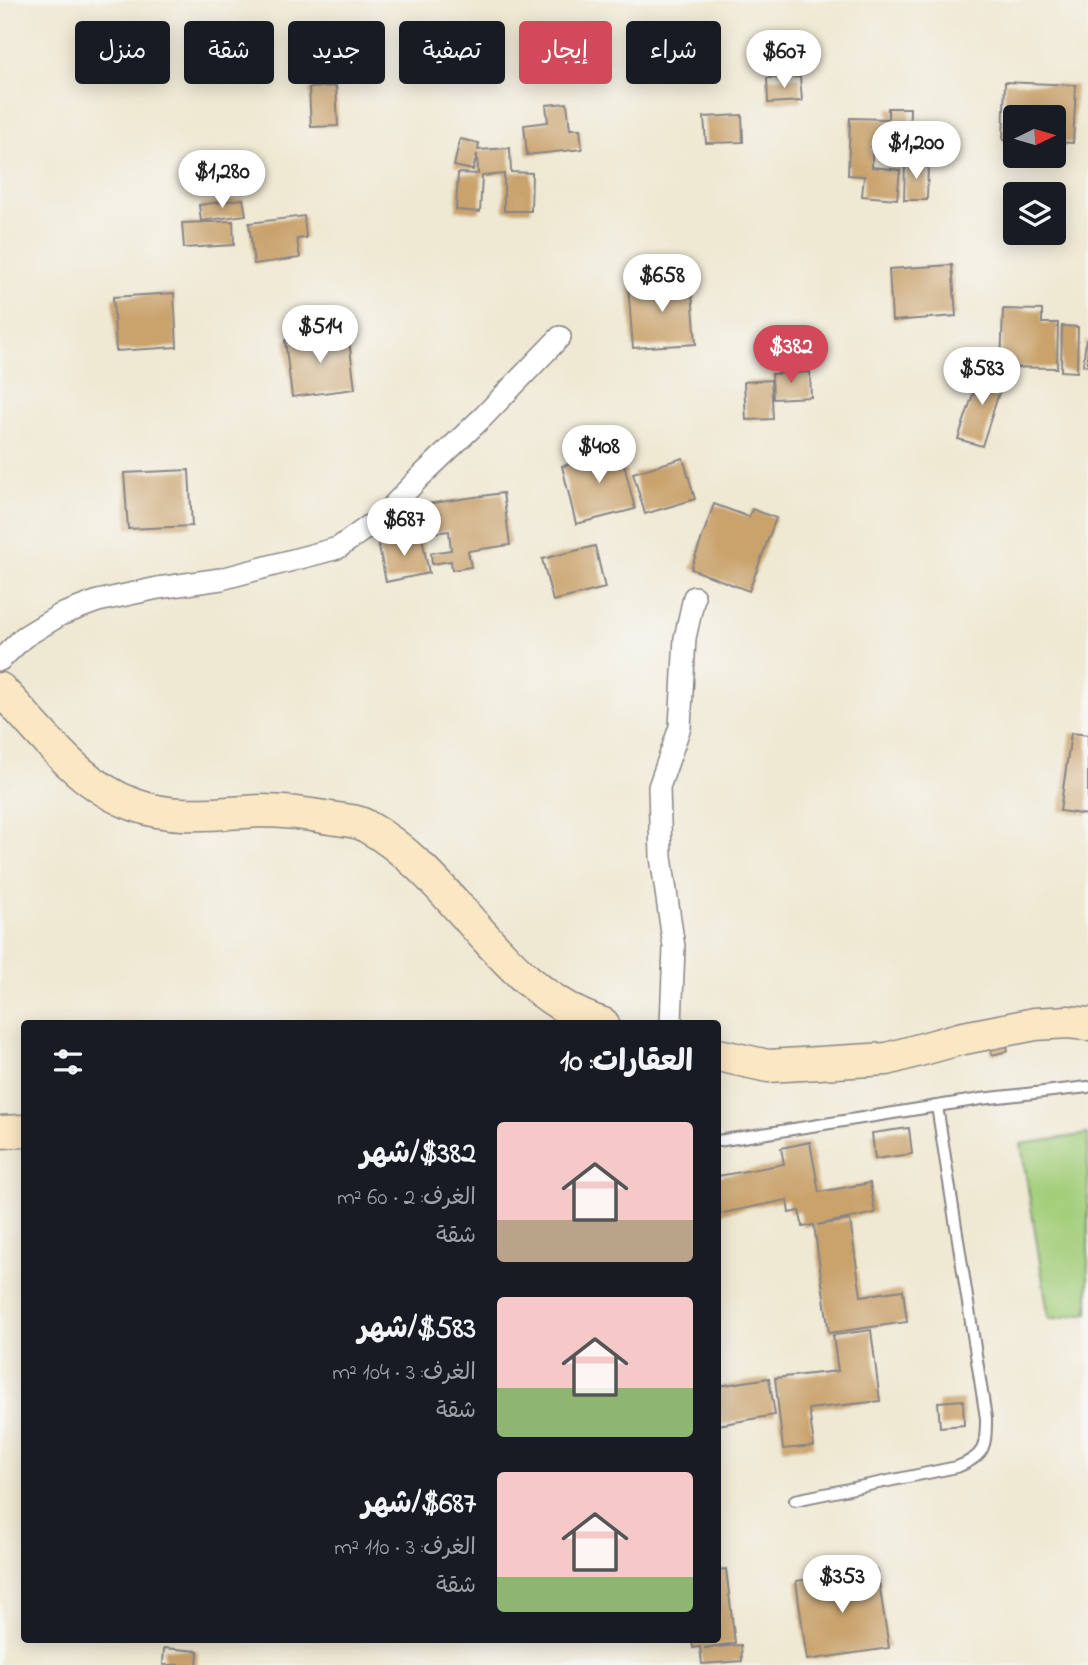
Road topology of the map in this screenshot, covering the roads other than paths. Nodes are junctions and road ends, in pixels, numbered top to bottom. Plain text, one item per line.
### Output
1 (560, 337) dead end
2 (694, 597) dead end
3 (0, 660) edge
4 (0, 689) edge
5 (595, 1020) edge
6 (671, 1020) edge
7 (1088, 1024) edge
8 (721, 1056) edge
9 (768, 1066) junction
10 (721, 1073) edge
11 (1088, 1087) edge
12 (937, 1106) junction
13 (21, 1131) edge
14 (0, 1132) edge
15 (721, 1141) edge
16 (795, 1500) dead end

1 - 3 street
2 - 6 street
4 - 5 main road
7 - 9 main road
8 - 9 main road
9 - 10 main road
11 - 12 lane
12 - 15 lane
12 - 16 lane
13 - 14 main road

